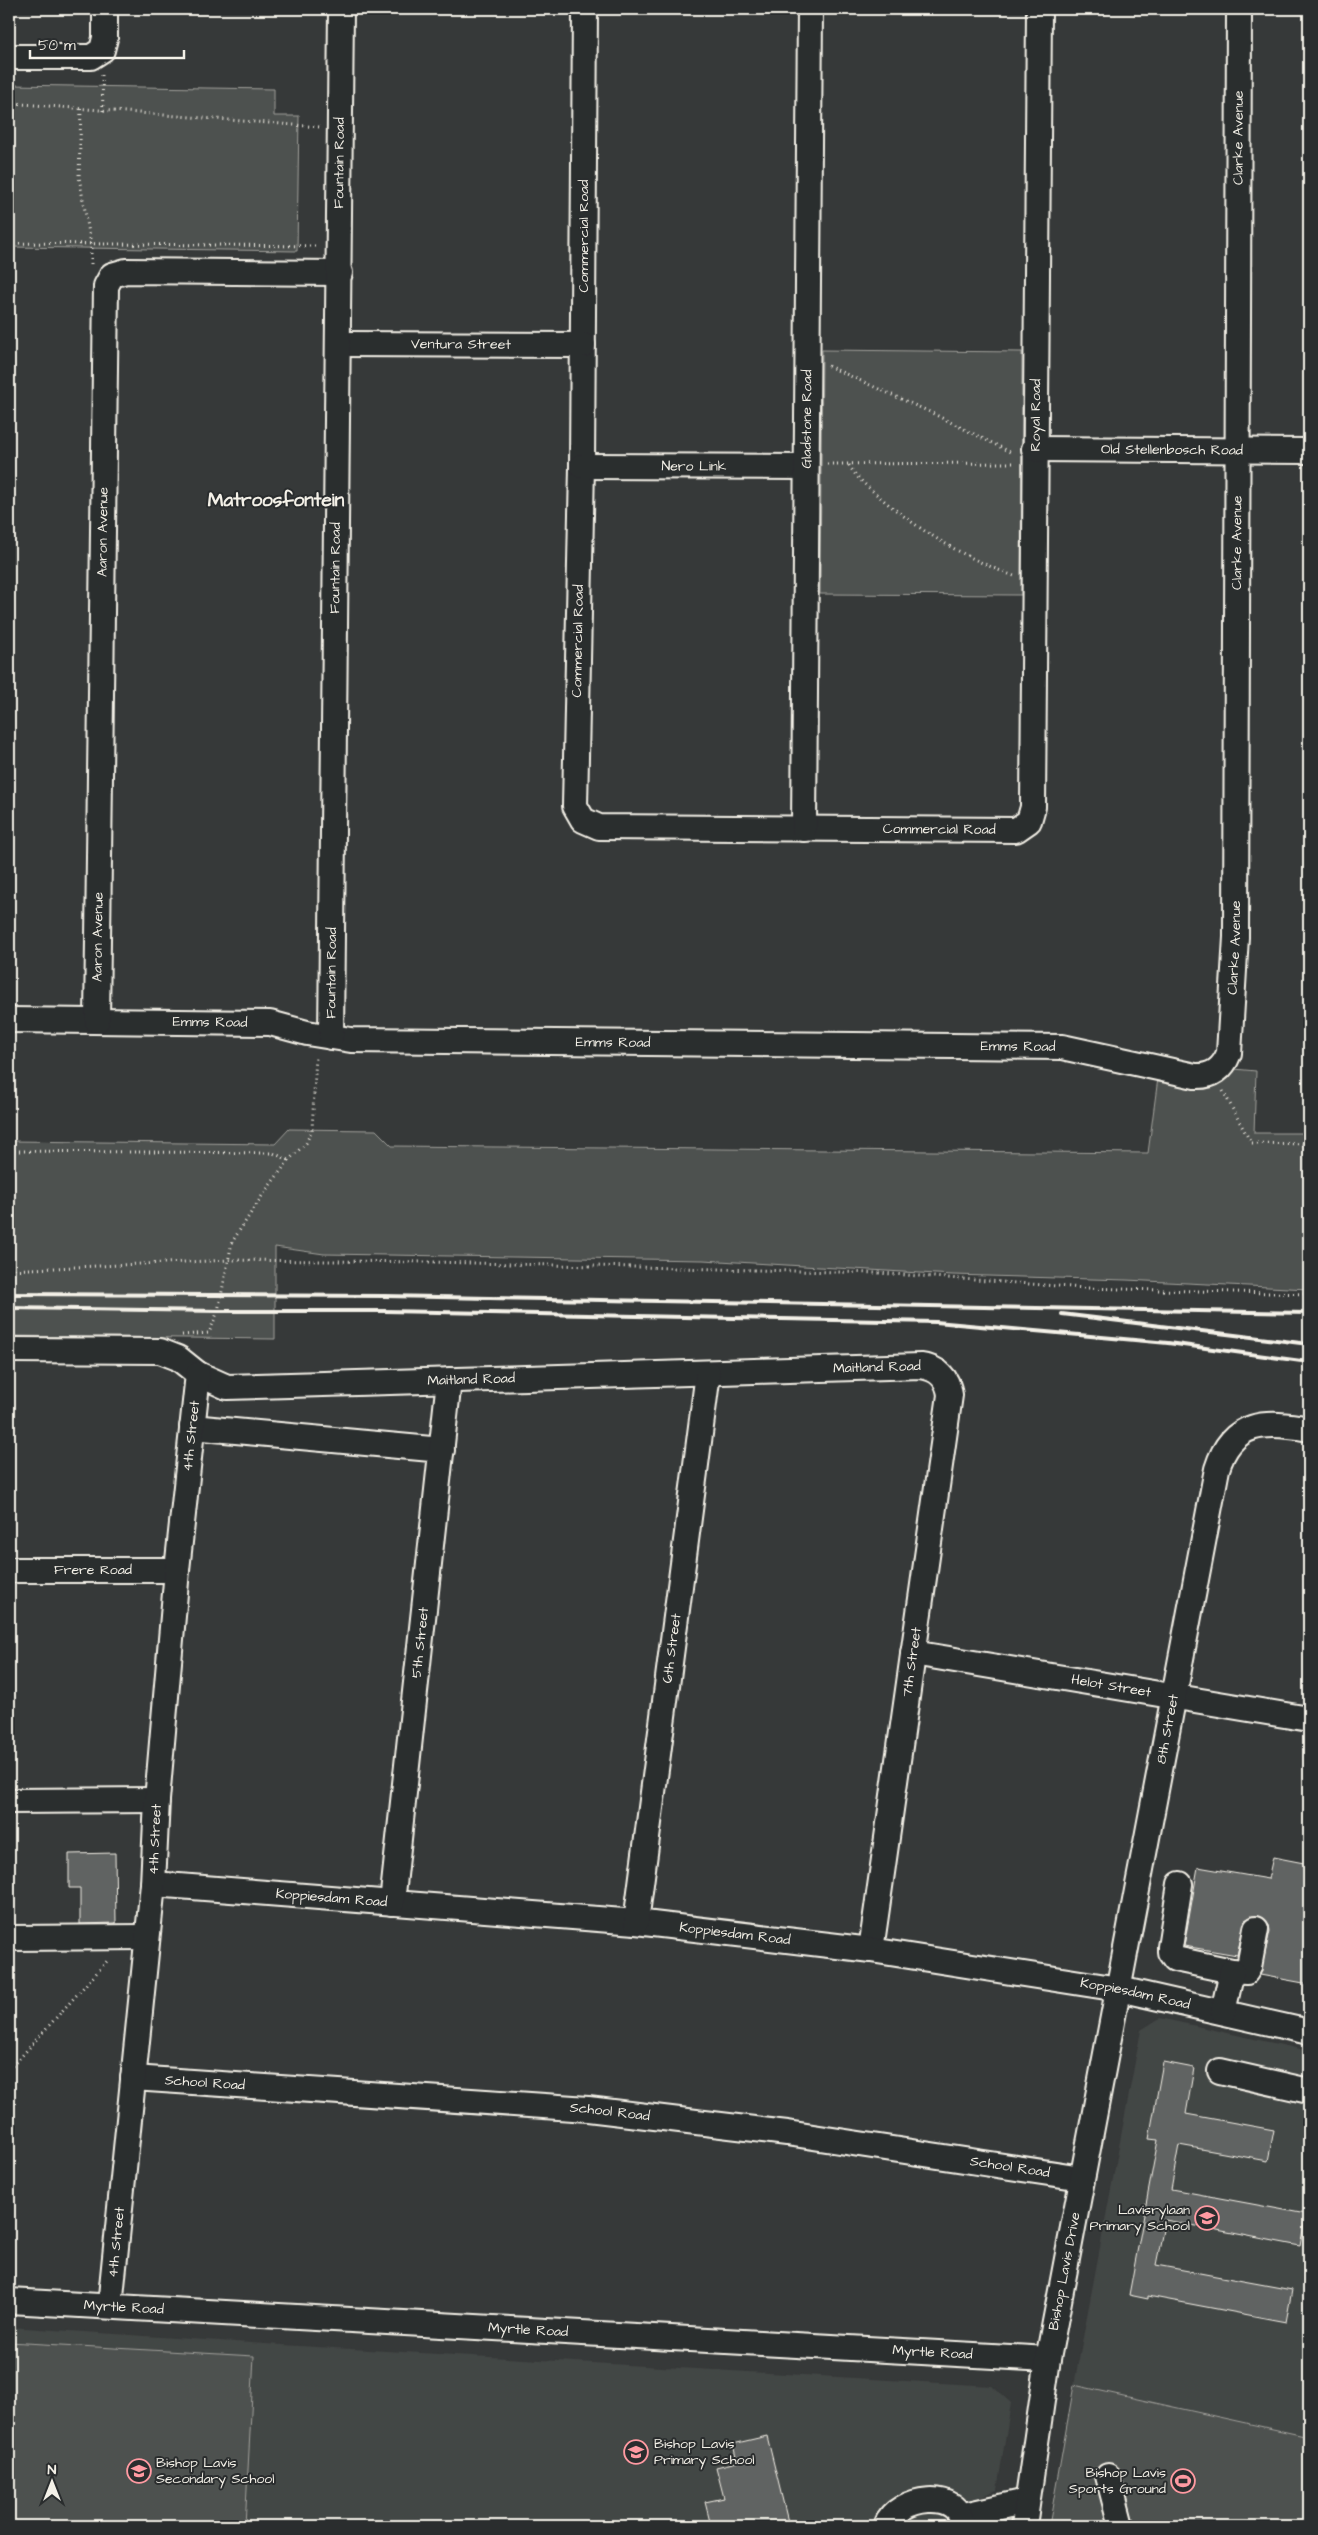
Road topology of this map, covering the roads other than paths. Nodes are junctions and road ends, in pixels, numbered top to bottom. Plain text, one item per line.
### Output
1 (105, 9) edge
2 (341, 9) edge
3 (584, 9) edge
4 (810, 9) edge
5 (1038, 9) edge
6 (1239, 9) edge
7 (9, 57) edge
8 (340, 273) junction
9 (340, 344) junction
10 (583, 345) junction
11 (1034, 449) junction
12 (1238, 450) junction
13 (1309, 451) edge
14 (582, 466) junction
15 (806, 467) junction
16 (1029, 821) joint
17 (804, 829) junction
18 (9, 1020) edge
19 (97, 1021) junction
20 (324, 1036) junction
21 (1215, 1072) joint
22 (9, 1350) edge
23 (708, 1373) junction
24 (198, 1374) junction
25 (942, 1376) joint
26 (449, 1380) junction
27 (192, 1427) junction
28 (1309, 1429) edge
29 (442, 1450) junction
30 (9, 1570) edge
31 (177, 1570) junction
32 (913, 1653) junction
33 (1174, 1697) junction
34 (1309, 1719) edge
35 (157, 1800) junction
36 (9, 1801) edge
37 (153, 1884) junction
38 (1180, 1884) dead end
39 (392, 1903) junction
40 (636, 1922) junction
41 (1256, 1928) dead end
42 (147, 1937) junction
43 (9, 1938) edge
44 (871, 1950) junction
45 (1232, 1971) junction
46 (1119, 1989) junction
47 (1223, 2012) junction
48 (1309, 2032) edge
49 (1220, 2071) dead end
50 (133, 2078) junction
51 (1309, 2091) edge
52 (1082, 2178) junction
53 (9, 2301) edge
54 (110, 2306) junction
55 (1048, 2359) junction
56 (1108, 2476) dead end
57 (1027, 2500) junction
58 (961, 2521) edge
59 (886, 2526) edge
60 (1024, 2526) edge
61 (1121, 2526) edge

1 - 7 street
2 - 8 street, Fountain Road
3 - 10 street, Commercial Road
4 - 15 street, Gladstone Road
5 - 11 street, Royal Road
6 - 12 street, Clarke Avenue
8 - 9 street, Fountain Road
8 - 19 street, Aaron Avenue
9 - 10 street, Ventura Street
9 - 20 street, Fountain Road
10 - 14 street, Commercial Road
11 - 12 street, Old Stellenbosch Road
11 - 16 street, Royal Road
12 - 13 street, Old Stellenbosch Road
12 - 21 street, Clarke Avenue
14 - 15 street, Nero Link
14 - 17 street, Commercial Road
15 - 17 street, Gladstone Road
16 - 17 street, Commercial Road
18 - 19 street, Emms Road
19 - 20 street, Emms Road
20 - 21 street, Emms Road
22 - 24 street, Maitland Road
23 - 25 street, Maitland Road
23 - 26 street, Maitland Road
23 - 40 street, 6th Street
24 - 26 street, Maitland Road
24 - 27 street, 4th Street
25 - 32 street, 7th Street
26 - 29 street, 5th Street
27 - 29 street
27 - 31 street, 4th Street
28 - 33 street, 8th Street
29 - 39 street, 5th Street
30 - 31 street, Frere Road
31 - 35 street, 4th Street
32 - 33 street, Helot Street
32 - 44 street, 7th Street
33 - 34 street, Helot Street
33 - 46 street, 8th Street
35 - 36 street
35 - 37 street, 4th Street
37 - 39 street, Koppiesdam Road
37 - 42 street, 4th Street
38 - 45 street
39 - 40 street, Koppiesdam Road
40 - 44 street, Koppiesdam Road
41 - 45 street
42 - 43 street
42 - 50 street, 4th Street
44 - 46 street, Koppiesdam Road
45 - 47 street
46 - 47 street, Koppiesdam Road
46 - 52 street, Bishop Lavis Drive
47 - 48 street, Koppiesdam Road
49 - 51 street
50 - 52 street, School Road
50 - 54 street, 4th Street
52 - 55 street, Bishop Lavis Drive
53 - 54 street, Myrtle Road
54 - 55 street, Myrtle Road
55 - 57 street, Bishop Lavis Drive
56 - 61 street
57 - 58 street
57 - 60 street, Bishop Lavis Drive
58 - 59 street

